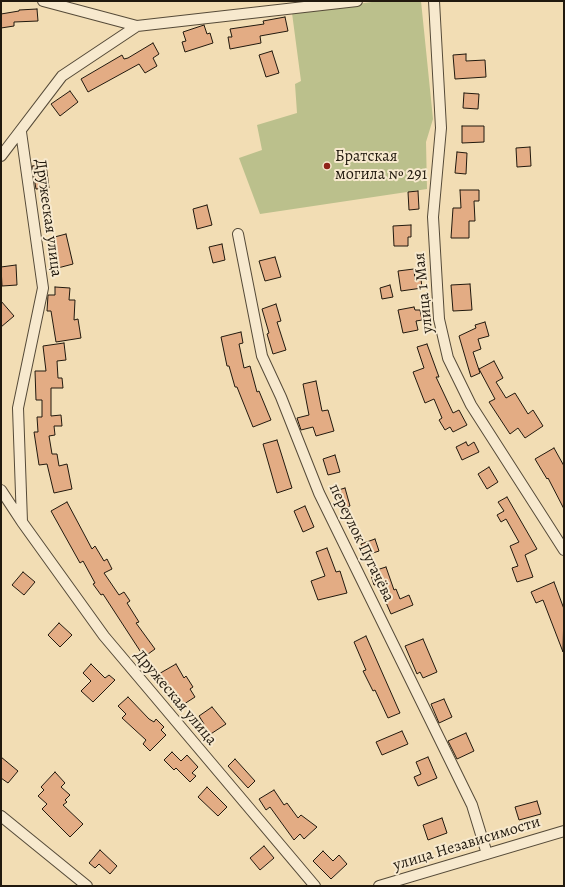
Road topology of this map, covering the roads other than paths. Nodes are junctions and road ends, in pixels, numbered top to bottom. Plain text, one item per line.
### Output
1 (43, 1) edge
2 (358, 1) edge
3 (434, 1) edge
4 (137, 26) junction
5 (21, 132) junction
6 (1, 156) edge
7 (238, 234) dead end
8 (1, 490) edge
9 (22, 522) junction
10 (564, 550) edge
11 (1, 816) edge
12 (564, 831) edge
13 (487, 854) junction
14 (86, 886) edge
15 (315, 886) edge
16 (379, 886) edge

1 - 4 street
2 - 4 street
3 - 10 street, улица 1 Мая
4 - 5 street
5 - 6 street
5 - 9 street, Дружеская улица
7 - 13 street, переулок Пугачёва
8 - 9 street, Дружеская улица
9 - 15 street, Дружеская улица
11 - 14 street
12 - 13 street, улица Независимости
13 - 16 street, улица Независимости

